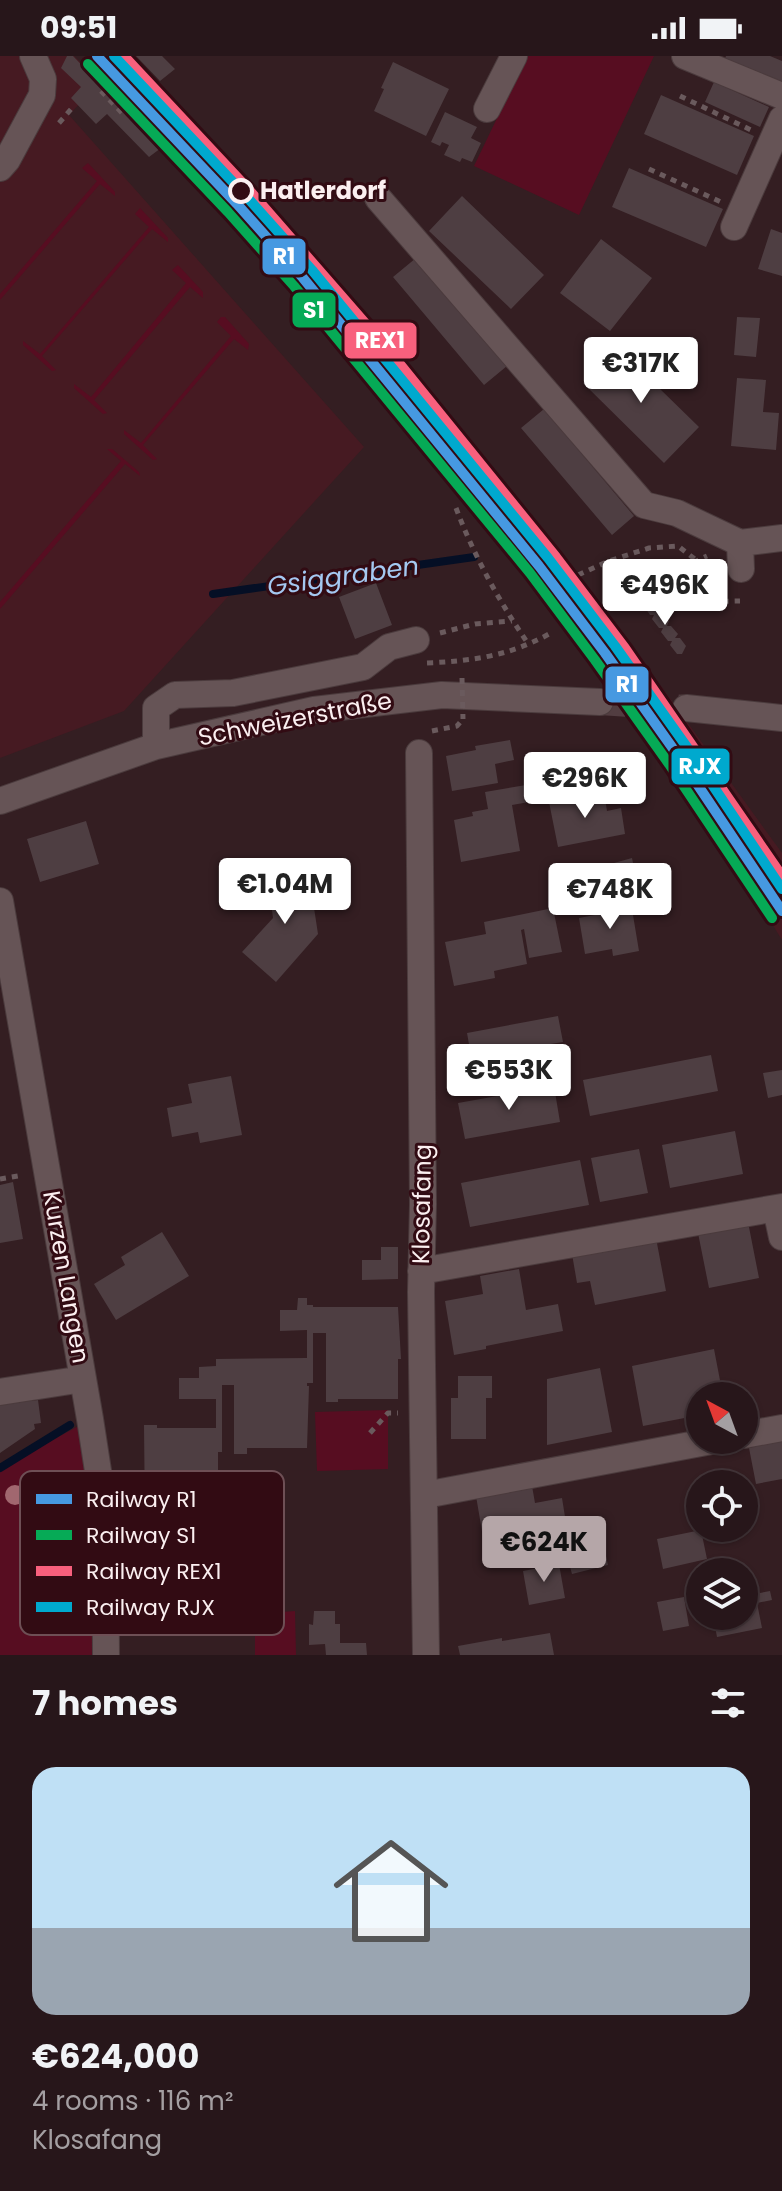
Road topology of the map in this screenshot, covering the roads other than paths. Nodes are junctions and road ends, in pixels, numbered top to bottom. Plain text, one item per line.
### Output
1 (33, 56) edge
2 (514, 56) edge
3 (685, 56) edge
4 (782, 96) edge
5 (487, 109) dead end
6 (778, 130) edge
7 (0, 168) edge
8 (378, 198) dead end
9 (738, 219) road end
10 (782, 538) edge
11 (416, 640) road end
12 (600, 702) tunnel mouth
13 (686, 708) tunnel mouth
14 (782, 718) edge
15 (156, 746) junction
16 (419, 753) dead end
17 (0, 801) edge
18 (0, 901) edge
19 (779, 1208) edge
20 (782, 1237) edge
21 (421, 1271) junction
22 (83, 1379) junction
23 (0, 1392) edge
24 (782, 1428) edge
25 (758, 1432) edge
26 (686, 1446) edge
27 (98, 1471) edge
28 (425, 1495) junction
29 (106, 1635) edge
30 (106, 1655) edge
31 (426, 1655) edge

1 - 7 street
2 - 5 street
3 - 4 street
6 - 9 street
8 - 10 street
11 - 15 street
12 - 15 street, Schweizerstraße
13 - 14 street
15 - 17 street, Schweizerstraße
16 - 21 street, Klosafang
18 - 22 street, Kurzen Langen
19 - 20 street
19 - 21 street
21 - 28 street, Klosafang
22 - 23 street
22 - 27 street, Kurzen Langen
24 - 25 street
26 - 28 street
28 - 31 street, Klosafang
29 - 30 street, Kurzen Langen

